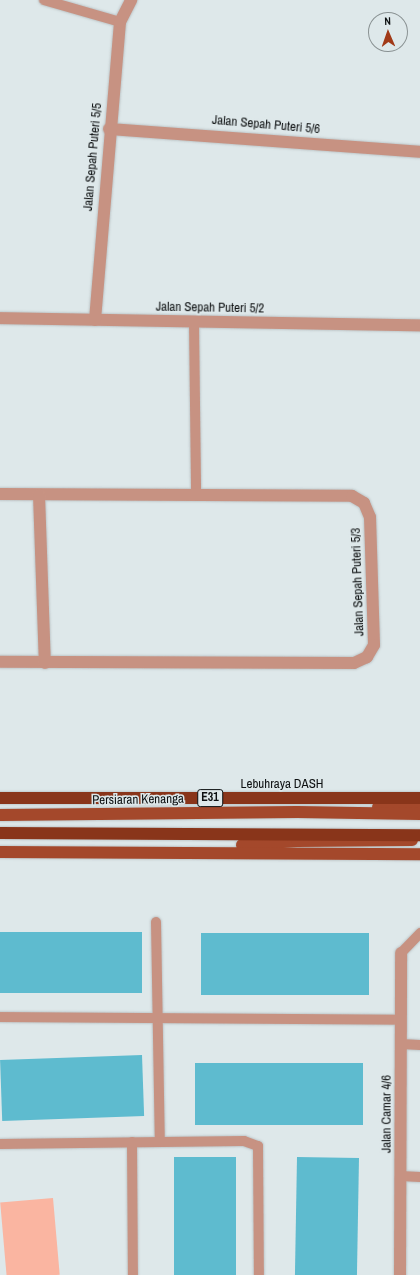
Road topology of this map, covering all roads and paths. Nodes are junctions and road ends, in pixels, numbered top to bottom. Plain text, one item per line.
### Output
1 (44, 0) edge
2 (131, 0) edge
3 (120, 22) junction
4 (109, 129) junction
5 (420, 152) edge
6 (0, 318) edge
7 (95, 320) junction
8 (194, 322) junction
9 (420, 326) edge
10 (0, 494) edge
11 (39, 495) junction
12 (196, 495) junction
13 (0, 662) edge
14 (45, 663) junction
15 (0, 798) edge
16 (420, 798) edge
17 (420, 803) edge
18 (297, 812) junction
19 (420, 814) edge
20 (0, 815) edge
21 (0, 833) edge
22 (420, 835) edge
23 (420, 840) edge
24 (147, 851) junction
25 (0, 852) edge
26 (420, 854) edge
27 (156, 922) dead end
28 (420, 933) edge
29 (401, 953) joint
30 (0, 1017) edge
31 (158, 1018) junction
32 (401, 1020) junction
33 (401, 1044) junction
34 (420, 1045) edge
35 (132, 1142) junction
36 (160, 1142) junction
37 (0, 1144) edge
38 (400, 1176) junction
39 (420, 1177) edge
40 (133, 1275) edge
41 (259, 1275) edge
42 (400, 1275) edge

1 - 3 lane
2 - 3 street, Jalan Sepah Puteri 5/5
3 - 4 street, Jalan Sepah Puteri 5/5
4 - 5 street, Jalan Sepah Puteri 5/6
4 - 7 street, Jalan Sepah Puteri 5/5
6 - 7 street, Jalan Sepah Puteri 5/2
7 - 8 street, Jalan Sepah Puteri 5/2
8 - 9 street, Jalan Sepah Puteri 5/2
8 - 12 lane
10 - 11 street, Jalan Sepah Puteri 5/3
11 - 12 street, Jalan Sepah Puteri 5/3
11 - 14 street
12 - 14 street, Jalan Sepah Puteri 5/3
13 - 14 street, Jalan Sepah Puteri 5/3
15 - 16 highway, Lebuhraya DASH / E31
17 - 18 main road
18 - 19 main road, Persiaran Kenanga
18 - 20 main road, Persiaran Kenanga
21 - 22 highway
23 - 24 main road
24 - 25 main road
24 - 26 main road
27 - 31 lane
28 - 29 lane
29 - 32 street, Jalan Camar 4/6
30 - 31 lane
31 - 32 lane
31 - 36 lane
32 - 33 street, Jalan Camar 4/6
33 - 34 lane
33 - 38 street, Jalan Camar 4/6
35 - 36 lane
35 - 37 lane
35 - 40 lane
36 - 41 lane
38 - 39 lane
38 - 42 street, Jalan Camar 4/6

